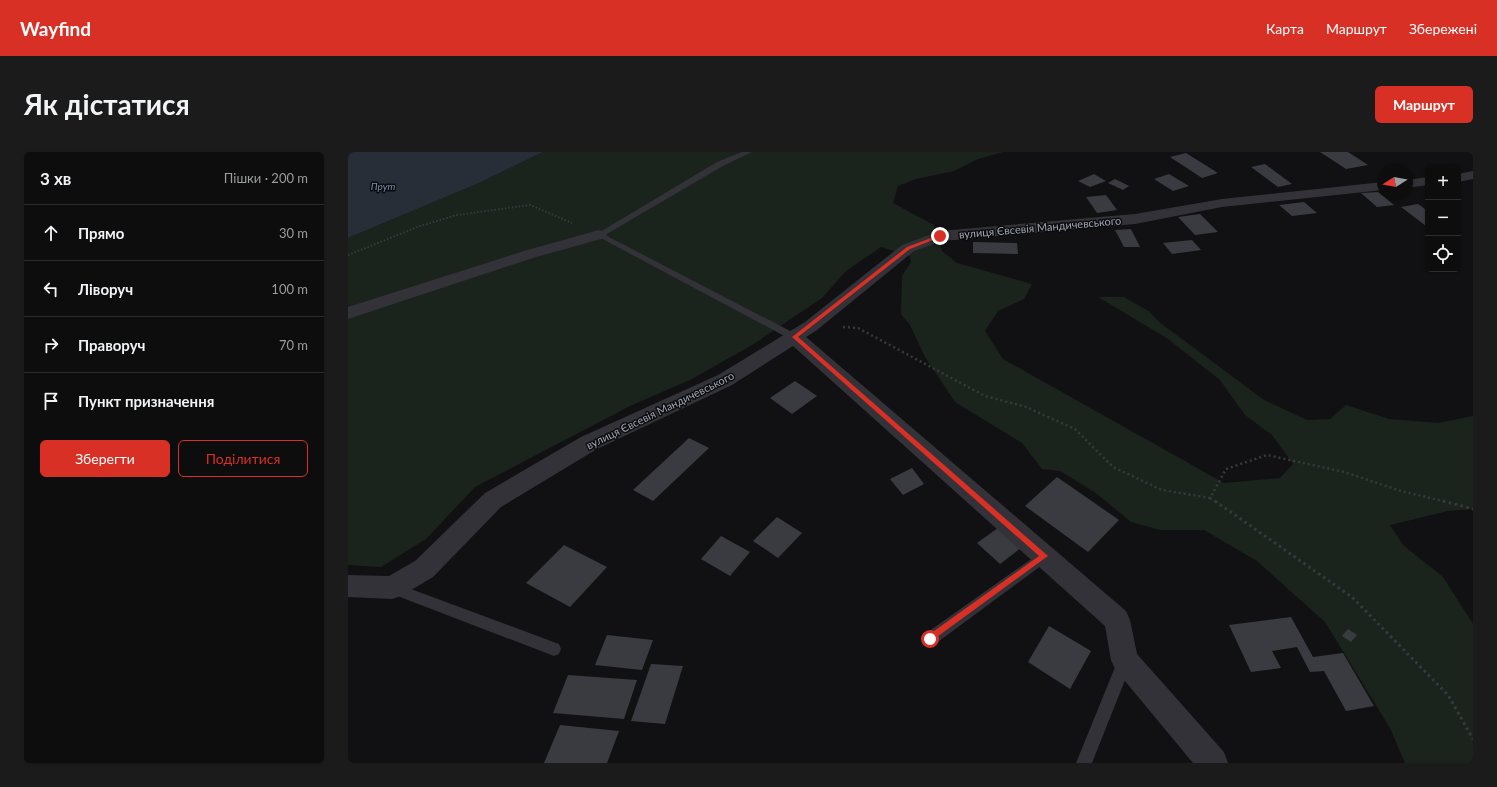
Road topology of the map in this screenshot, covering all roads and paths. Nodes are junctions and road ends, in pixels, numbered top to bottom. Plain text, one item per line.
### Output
1 (748, 152) edge
2 (1473, 174) edge
3 (1461, 177) edge
4 (1425, 181) edge
5 (1413, 183) edge
6 (1377, 187) edge
7 (599, 235) junction
8 (348, 255) edge
9 (348, 313) edge
10 (803, 332) junction
11 (1210, 498) junction
12 (1473, 509) edge
13 (1044, 556) junction
14 (348, 586) edge
15 (392, 588) junction
16 (930, 639) dead end
17 (554, 649) dead end
18 (1125, 660) junction
19 (1473, 740) edge
20 (1084, 763) edge
21 (1213, 763) edge

1 - 7 lane
2 - 3 street
4 - 5 street
6 - 10 street, вулиця Євсевія Мандичевського
7 - 8 path
7 - 9 street
7 - 10 lane
10 - 11 path
10 - 13 street
10 - 15 street, вулиця Євсевія Мандичевського
11 - 12 path
11 - 19 path
13 - 16 lane
13 - 18 street
14 - 15 street
15 - 17 lane
18 - 20 lane
18 - 21 street

